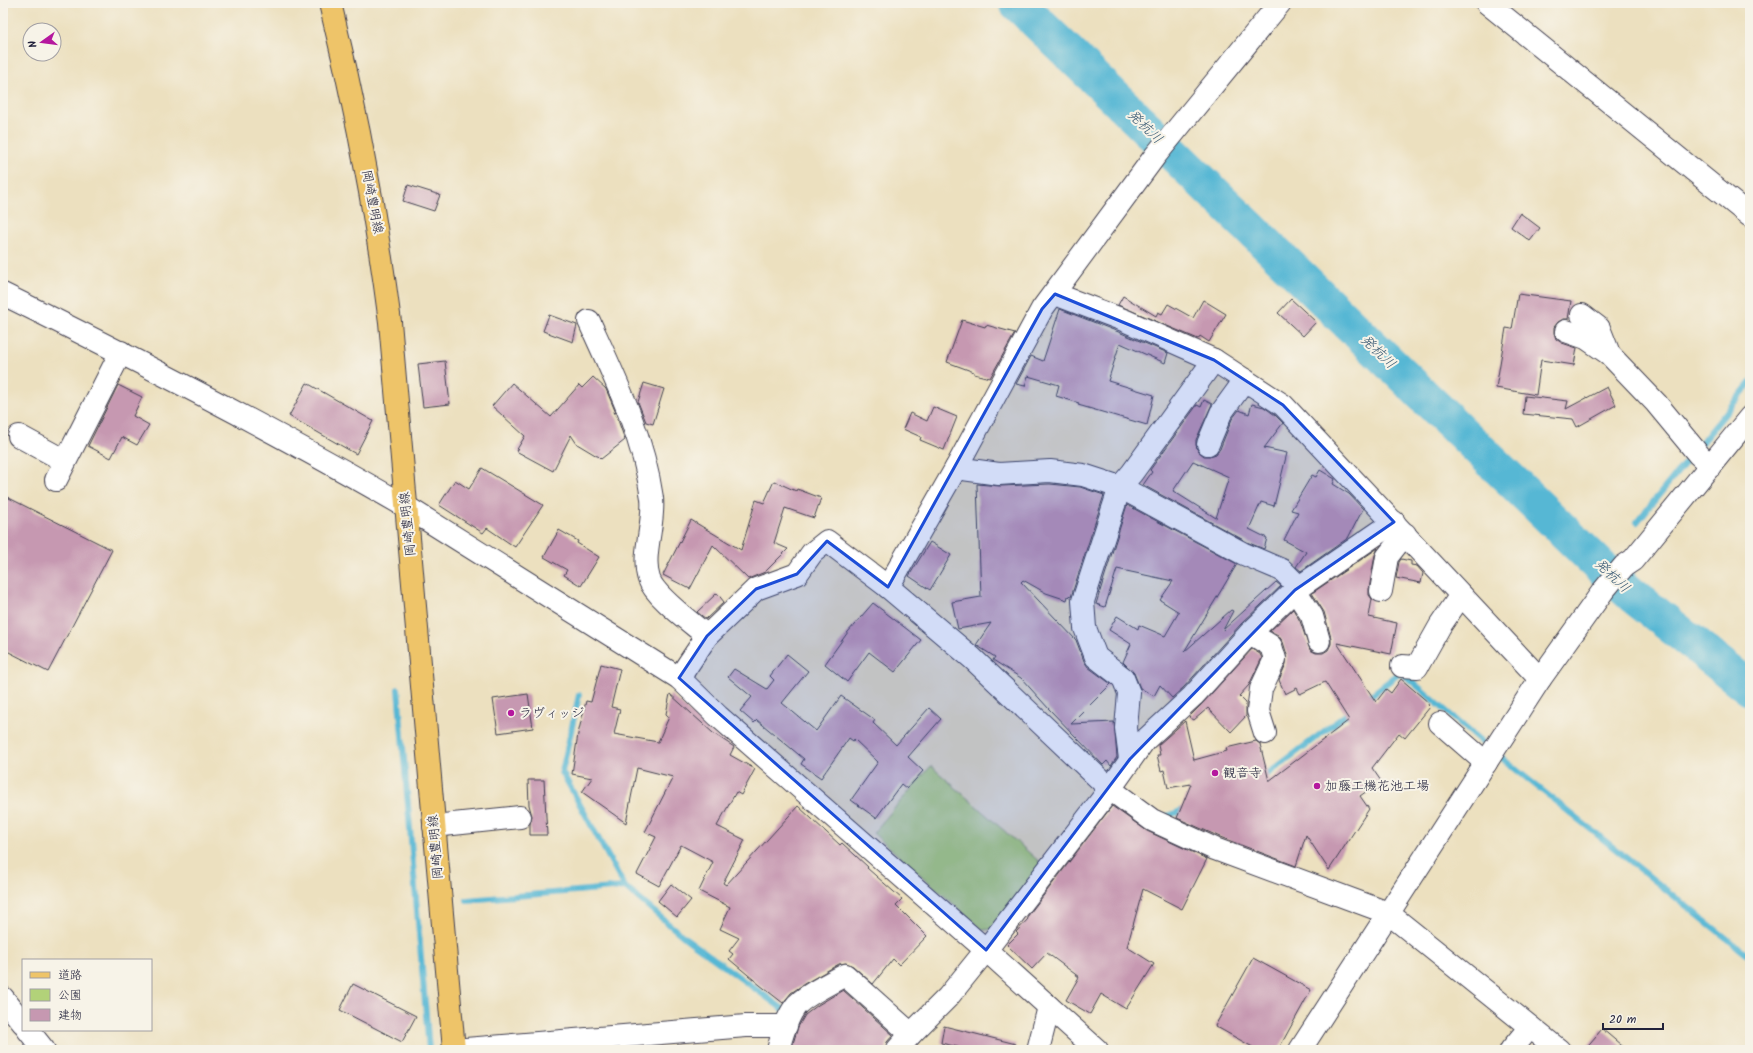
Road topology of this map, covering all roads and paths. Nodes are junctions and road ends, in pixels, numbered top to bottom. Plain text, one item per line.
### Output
1 (330, 3) edge
2 (1280, 3) edge
3 (1487, 3) edge
4 (1750, 216) edge
5 (3, 294) edge
6 (1055, 294) junction
7 (1582, 315) dead end
8 (590, 321) dead end
9 (1566, 331) dead end
10 (122, 352) junction
11 (1609, 354) junction
12 (1214, 360) junction
13 (1246, 380) junction
14 (1750, 417) edge
15 (19, 436) dead end
16 (1208, 444) dead end
17 (1699, 454) junction
18 (956, 468) junction
19 (1120, 487) junction
20 (405, 506) junction
21 (1400, 528) junction
22 (888, 587) junction
23 (1297, 588) junction
24 (1381, 591) dead end
25 (1461, 595) junction
26 (1250, 633) junction
27 (707, 636) junction
28 (1319, 642) dead end
29 (1402, 666) dead end
30 (679, 678) junction
31 (1540, 679) junction
32 (1440, 723) dead end
33 (1265, 733) dead end
34 (1130, 759) junction
35 (1486, 763) junction
36 (1110, 789) junction
37 (520, 817) dead end
38 (434, 826) junction
39 (1388, 913) junction
40 (986, 950) junction
41 (3, 998) edge
42 (1049, 1007) junction
43 (22, 1022) edge
44 (786, 1026) junction
45 (1530, 1027) junction
46 (29, 1031) edge
47 (690, 1040) edge
48 (904, 1042) edge
49 (600, 1044) edge
50 (44, 1050) edge
51 (454, 1050) edge
52 (778, 1050) edge
53 (1038, 1050) edge
54 (1097, 1050) edge
55 (1300, 1050) edge
56 (1511, 1050) edge
57 (1559, 1050) edge

1 - 20 main road, 岡崎豊明線
2 - 6 street
3 - 4 street
5 - 10 street
6 - 12 street
6 - 18 street
7 - 11 street
8 - 27 street
9 - 11 street
10 - 15 street
10 - 20 street
11 - 17 street
12 - 13 street
12 - 19 street
13 - 16 street
13 - 21 street
14 - 17 street
17 - 31 street
18 - 19 street
18 - 22 street
19 - 23 street
19 - 34 street
20 - 30 street
20 - 38 main road, 岡崎豊明線
21 - 23 street
21 - 24 street
21 - 25 street
22 - 27 street
22 - 36 street
23 - 26 street
23 - 28 street
25 - 29 street
25 - 31 street
26 - 33 street
26 - 34 street
27 - 30 street
30 - 40 street
31 - 35 street
32 - 35 street
34 - 36 street
35 - 39 street
36 - 39 street
36 - 40 street
37 - 38 street
38 - 51 main road, 岡崎豊明線
39 - 45 street
39 - 55 street
40 - 42 street
40 - 48 street
41 - 43 street
42 - 53 street
42 - 54 street
44 - 47 street
44 - 48 street
44 - 52 street
45 - 56 street
45 - 57 street
46 - 50 street
47 - 49 street
49 - 51 street

